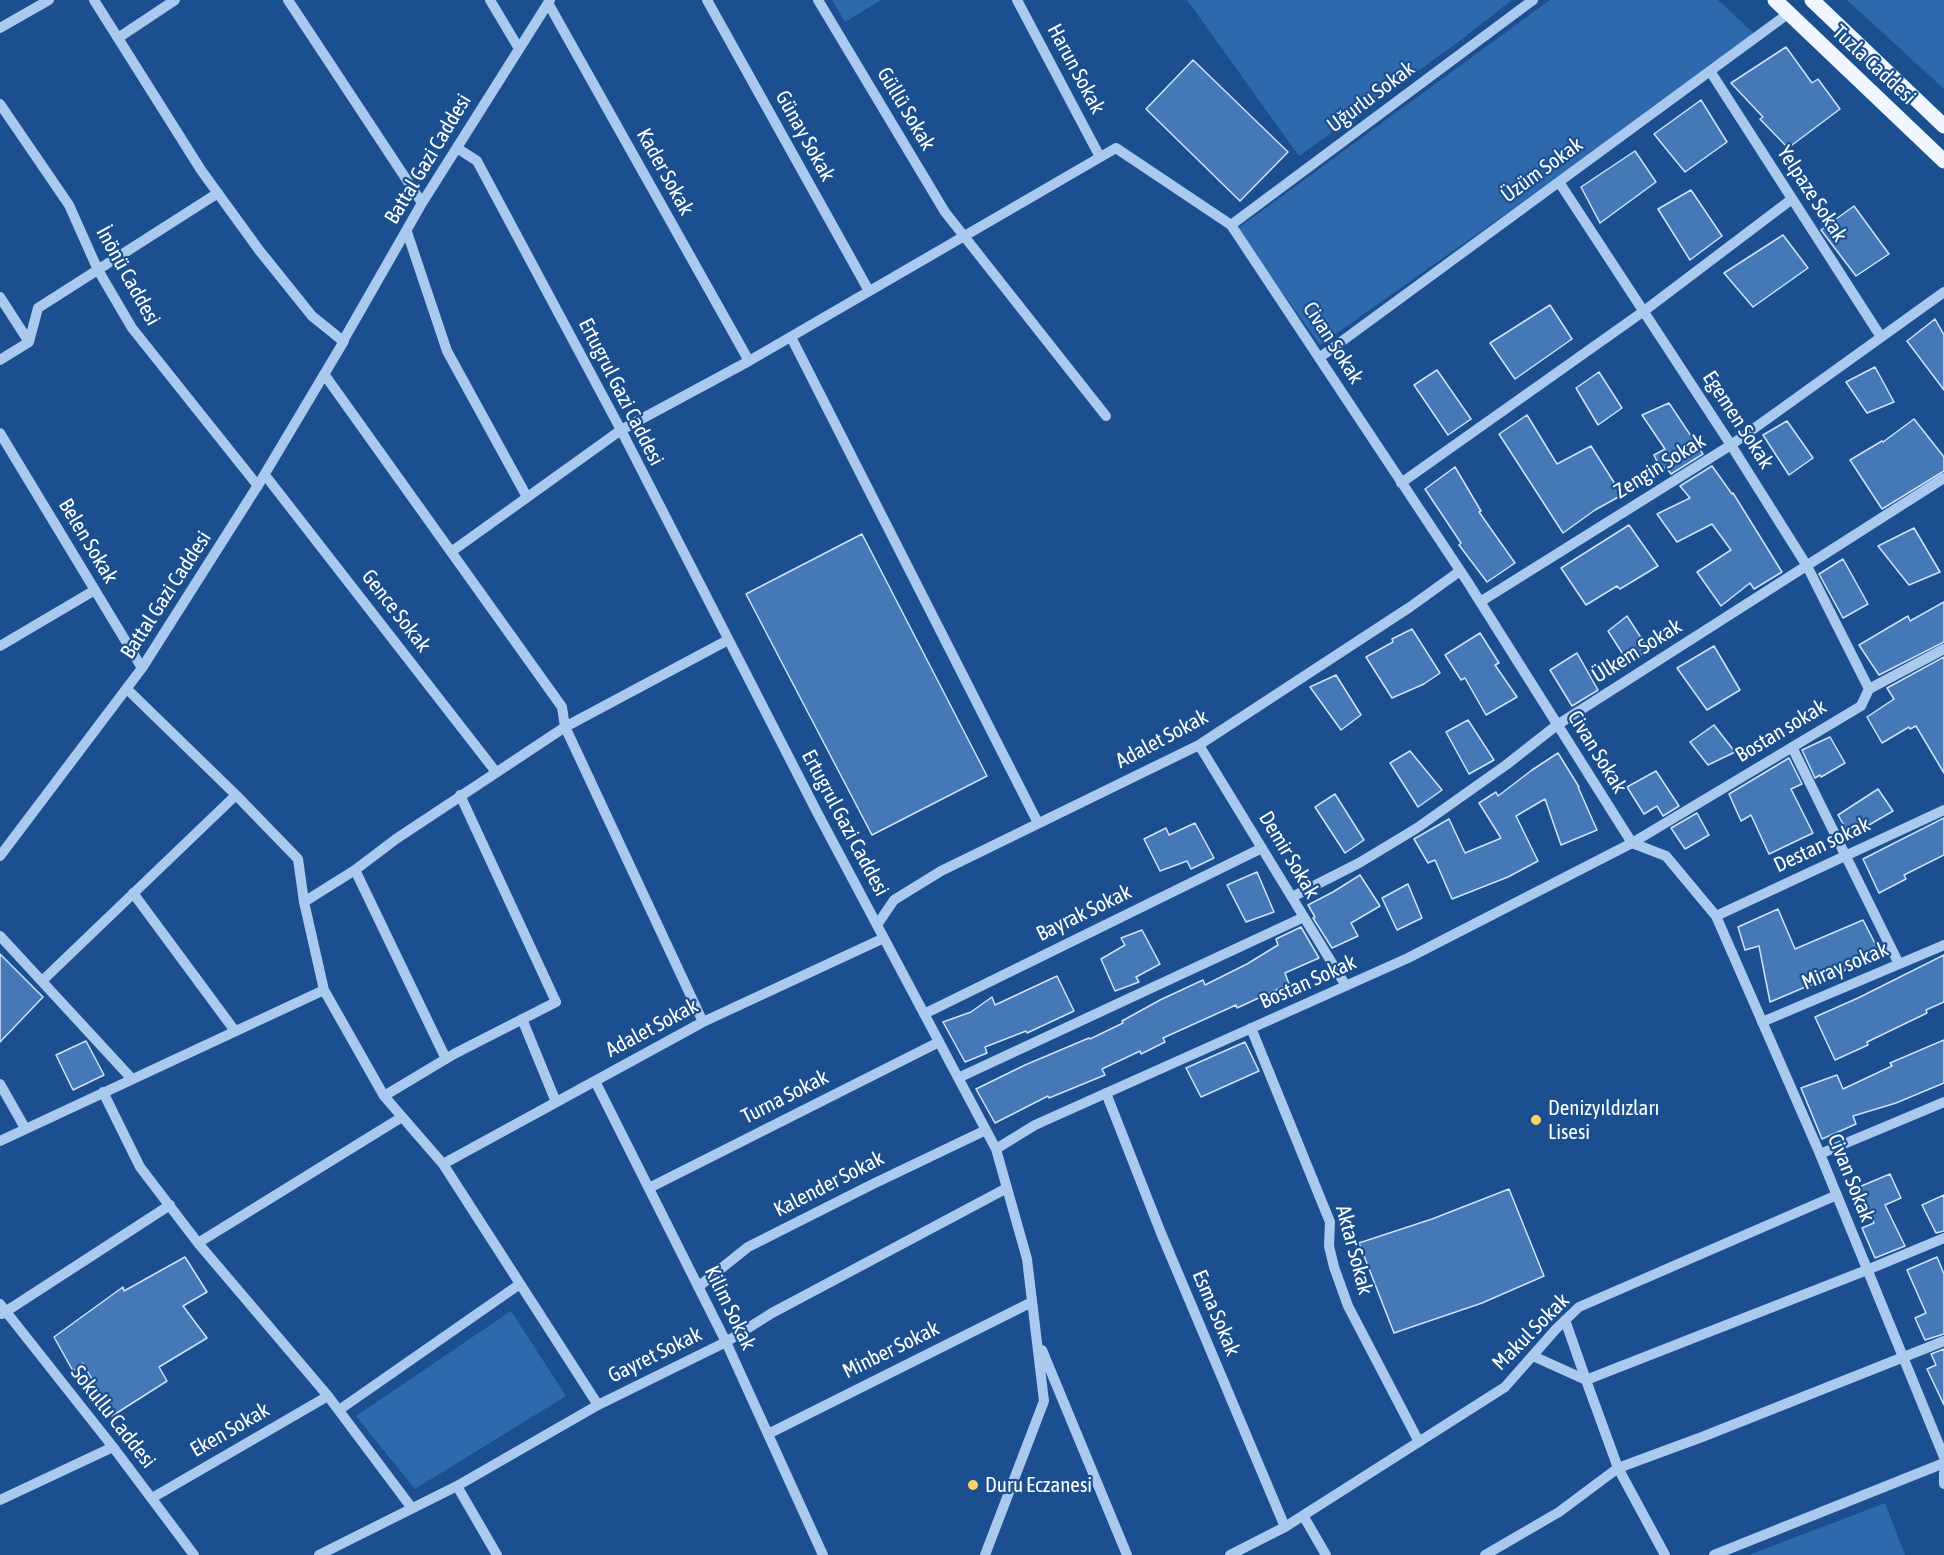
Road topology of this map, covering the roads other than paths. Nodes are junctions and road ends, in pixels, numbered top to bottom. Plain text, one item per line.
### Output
1 (49, 0) edge
2 (94, 0) edge
3 (175, 0) edge
4 (288, 0) edge
5 (490, 0) edge
6 (706, 0) edge
7 (818, 0) edge
8 (1017, 0) edge
9 (1533, 0) edge
10 (1775, 0) edge
11 (1812, 0) edge
12 (549, 1) edge
13 (1789, 13) junction
14 (0, 28) edge
15 (118, 38) junction
16 (518, 47) junction
17 (1710, 71) junction
18 (0, 104) edge
19 (1944, 126) edge
20 (457, 148) junction
21 (1100, 157) junction
22 (1944, 161) edge
23 (1559, 182) junction
24 (218, 193) junction
25 (1792, 200) junction
26 (422, 203) junction
27 (1231, 225) junction
28 (407, 232) junction
29 (963, 237) junction
30 (98, 270) junction
31 (869, 291) junction
32 (1944, 292) edge
33 (0, 297) edge
34 (1644, 310) junction
35 (791, 337) junction
36 (1881, 337) junction
37 (344, 341) junction
38 (29, 342) junction
39 (1319, 358) junction
40 (0, 360) edge
41 (749, 361) junction
42 (324, 374) junction
43 (1106, 416) dead end
44 (621, 430) junction
45 (0, 433) edge
46 (1731, 445) junction
47 (265, 475) junction
48 (1944, 477) edge
49 (1401, 483) junction
50 (258, 486) junction
51 (527, 497) junction
52 (451, 552) junction
53 (1807, 566) junction
54 (1460, 571) junction
55 (94, 590) junction
56 (1479, 602) junction
57 (728, 640) junction
58 (0, 646) edge
59 (1944, 650) edge
60 (142, 668) junction
61 (1869, 688) junction
62 (127, 689) junction
63 (1557, 725) junction
64 (565, 727) junction
65 (1199, 745) junction
66 (1792, 747) junction
67 (496, 772) junction
68 (236, 795) junction
69 (460, 795) junction
70 (1944, 810) edge
71 (1038, 823) junction
72 (1632, 843) junction
73 (1262, 848) junction
74 (1845, 855) junction
75 (0, 856) edge
76 (355, 870) junction
77 (134, 893) junction
78 (1292, 897) junction
79 (304, 902) junction
80 (1716, 916) junction
81 (1304, 917) junction
82 (877, 925) junction
83 (0, 936) edge
84 (884, 938) junction
85 (1944, 945) edge
86 (1899, 964) junction
87 (42, 981) junction
88 (1346, 986) junction
89 (324, 990) junction
90 (924, 1014) junction
91 (522, 1019) junction
92 (703, 1022) junction
93 (1762, 1022) junction
94 (1251, 1028) junction
95 (235, 1031) junction
96 (939, 1042) junction
97 (446, 1059) junction
98 (958, 1078) junction
99 (132, 1079) junction
100 (595, 1081) junction
101 (0, 1084) edge
102 (103, 1092) junction
103 (1106, 1093) junction
104 (384, 1096) junction
105 (556, 1102) junction
106 (1944, 1102) edge
107 (402, 1117) junction
108 (25, 1128) junction
109 (986, 1130) junction
110 (0, 1141) edge
111 (996, 1149) junction
112 (1820, 1154) junction
113 (443, 1164) junction
114 (649, 1188) junction
115 (1007, 1188) junction
116 (1837, 1195) junction
117 (170, 1206) junction
118 (1944, 1238) edge
119 (198, 1243) junction
120 (1868, 1270) junction
121 (520, 1284) junction
122 (698, 1287) junction
123 (1032, 1302) junction
124 (2, 1310) edge
125 (1565, 1320) junction
126 (1037, 1337) junction
127 (1944, 1341) edge
128 (726, 1342) junction
129 (1533, 1356) junction
130 (1903, 1358) junction
131 (1586, 1380) junction
132 (328, 1396) junction
133 (598, 1405) junction
134 (339, 1410) junction
135 (768, 1434) junction
136 (1419, 1442) junction
137 (113, 1447) junction
138 (1944, 1457) edge
139 (1944, 1463) edge
140 (1618, 1468) junction
141 (1944, 1473) edge
142 (1944, 1484) edge
143 (457, 1486) junction
144 (152, 1498) junction
145 (0, 1500) edge
146 (411, 1507) junction
147 (1304, 1517) junction
148 (1285, 1527) junction
149 (194, 1555) edge
150 (319, 1555) edge
151 (497, 1555) edge
152 (823, 1555) edge
153 (985, 1555) edge
154 (1126, 1555) edge
155 (1230, 1555) edge
156 (1326, 1555) edge
157 (1485, 1555) edge
158 (1665, 1555) edge
159 (1714, 1555) edge

1 - 14 street
2 - 15 street
3 - 15 street
4 - 26 street
5 - 16 street
6 - 31 street, Günay Sokak
7 - 29 street, Güllü Sokak
8 - 21 street, Harun Sokak
9 - 27 street, Uğurlu Sokak
10 - 13 main road, Tuzla Caddesi
11 - 19 main road, Tuzla Caddesi
12 - 16 street, Battal Gazi Caddesi
12 - 41 street, Kader Sokak
13 - 17 street, Üzüm Sokak
13 - 22 main road, Tuzla Caddesi
15 - 24 street
16 - 20 street, Battal Gazi Caddesi
17 - 23 street, Üzüm Sokak
17 - 25 street, Yelpaze Sokak
18 - 30 street, İnönü Caddesi
20 - 26 street, Battal Gazi Caddesi
20 - 44 street, Ertugrul Gazi Caddesi
21 - 27 street, Civan Sokak
21 - 29 street
23 - 34 street, Egemen Sokak
23 - 39 street, Üzüm Sokak
24 - 30 street
24 - 37 street
25 - 34 street
25 - 36 street, Yelpaze Sokak
26 - 28 street, Battal Gazi Caddesi
27 - 39 street, Civan Sokak
28 - 37 street, Battal Gazi Caddesi
28 - 51 street
29 - 31 street
29 - 43 street, Güllü Sokak
30 - 38 street
30 - 50 street, İnönü Caddesi
31 - 35 street
32 - 36 street, Zengin Sokak
33 - 38 street
34 - 46 street, Egemen Sokak
34 - 49 street
35 - 41 street
35 - 71 street
36 - 46 street, Zengin Sokak
37 - 42 street, Battal Gazi Caddesi
38 - 40 street
39 - 49 street, Civan Sokak
41 - 44 street
42 - 47 street, Battal Gazi Caddesi
42 - 52 street
44 - 51 street
44 - 57 street, Ertugrul Gazi Caddesi
45 - 55 street, Belen Sokak
46 - 53 street, Egemen Sokak
46 - 56 street, Zengin Sokak
47 - 50 street, Battal Gazi Caddesi
47 - 67 street, Gence Sokak
48 - 53 street, Ülkem Sokak
49 - 54 street, Civan Sokak
50 - 60 street, Battal Gazi Caddesi
51 - 52 street
52 - 64 street
53 - 61 street, Egemen Sokak
53 - 63 street, Ülkem Sokak
54 - 56 street, Civan Sokak
54 - 65 street, Adalet Sokak
55 - 58 street
55 - 60 street, Belen Sokak
56 - 63 street, Civan Sokak
57 - 64 street
57 - 82 street, Ertugrul Gazi Caddesi
59 - 61 street, Bostan sokak
60 - 62 street, Battal Gazi Caddesi
61 - 66 street, Bostan sokak
62 - 68 street
62 - 75 street, Battal Gazi Caddesi
63 - 72 street, Civan Sokak
63 - 78 street, Ülkem Sokak
64 - 67 street
64 - 92 street
65 - 71 street, Adalet Sokak
65 - 73 street, Demir Sokak
66 - 72 street, Bostan sokak
66 - 74 street
67 - 69 street
68 - 77 street
68 - 79 street
69 - 76 street
69 - 91 street
70 - 74 street, Destan sokak
71 - 82 street, Adalet Sokak
72 - 80 street, Civan Sokak
72 - 88 street, Bostan Sokak
73 - 78 street, Demir Sokak
73 - 90 street, Bayrak Sokak
74 - 80 street, Destan sokak
74 - 86 street
76 - 79 street
76 - 97 street
77 - 87 street
77 - 95 street
78 - 81 street, Demir Sokak
79 - 89 street
80 - 93 street, Civan Sokak
81 - 88 street, Demir Sokak
81 - 98 street
82 - 84 street, Ertugrul Gazi Caddesi
83 - 87 street
84 - 90 street, Ertugrul Gazi Caddesi
84 - 92 street, Adalet Sokak
85 - 86 street, Miray sokak
86 - 93 street, Miray sokak
87 - 99 street
88 - 94 street, Bostan Sokak
89 - 95 street
89 - 104 street
90 - 96 street, Ertugrul Gazi Caddesi
91 - 97 street
91 - 105 street
92 - 100 street, Adalet Sokak
93 - 112 street, Civan Sokak
94 - 103 street, Bostan Sokak
94 - 136 street, Aktar Sokak
95 - 99 street
96 - 98 street, Ertugrul Gazi Caddesi
96 - 114 street, Turna Sokak
97 - 104 street
98 - 109 street, Ertugrul Gazi Caddesi
99 - 102 street
100 - 105 street, Adalet Sokak
100 - 114 street, Kilim Sokak
101 - 108 street
102 - 108 street
102 - 117 street
103 - 111 street, Bostan Sokak
103 - 148 street, Esma Sokak
104 - 107 street
105 - 113 street, Adalet Sokak
106 - 112 street
107 - 113 street
107 - 119 street
108 - 110 street
109 - 111 street, Ertugrul Gazi Caddesi
109 - 122 street, Kalender Sokak
111 - 115 street, Ertugrul Gazi Caddesi
112 - 116 street, Civan Sokak
113 - 121 street
114 - 122 street, Kilim Sokak
115 - 123 street, Ertugrul Gazi Caddesi
115 - 128 street, Gayret Sokak
116 - 120 street, Civan Sokak
116 - 125 street, Makul Sokak
117 - 119 street
117 - 124 street
118 - 120 street
119 - 132 street
120 - 130 street, Civan Sokak
120 - 131 street
121 - 133 street
121 - 134 street
122 - 128 street, Kilim Sokak
123 - 126 street, Ertugrul Gazi Caddesi
123 - 135 street, Minber Sokak
124 - 137 street, Sokullu Caddesi
125 - 129 street, Makul Sokak
125 - 131 street
126 - 153 street, Ertugrul Gazi Caddesi
126 - 154 street
127 - 130 street
128 - 133 street, Gayret Sokak
128 - 135 street, Kilim Sokak
129 - 131 street
129 - 136 street, Makul Sokak
130 - 138 street, Civan Sokak
130 - 140 street
131 - 140 street
132 - 134 street
132 - 144 street, Eken Sokak
133 - 143 street, Gayret Sokak
134 - 146 street
135 - 152 street, Kilim Sokak
136 - 147 street, Makul Sokak
137 - 144 street, Sokullu Caddesi
137 - 145 street
139 - 159 street
140 - 157 street
140 - 158 street
141 - 142 street
143 - 146 street, Gayret Sokak
143 - 151 street
144 - 149 street, Sokullu Caddesi
146 - 150 street, Gayret Sokak
147 - 148 street
147 - 156 street
148 - 155 street

